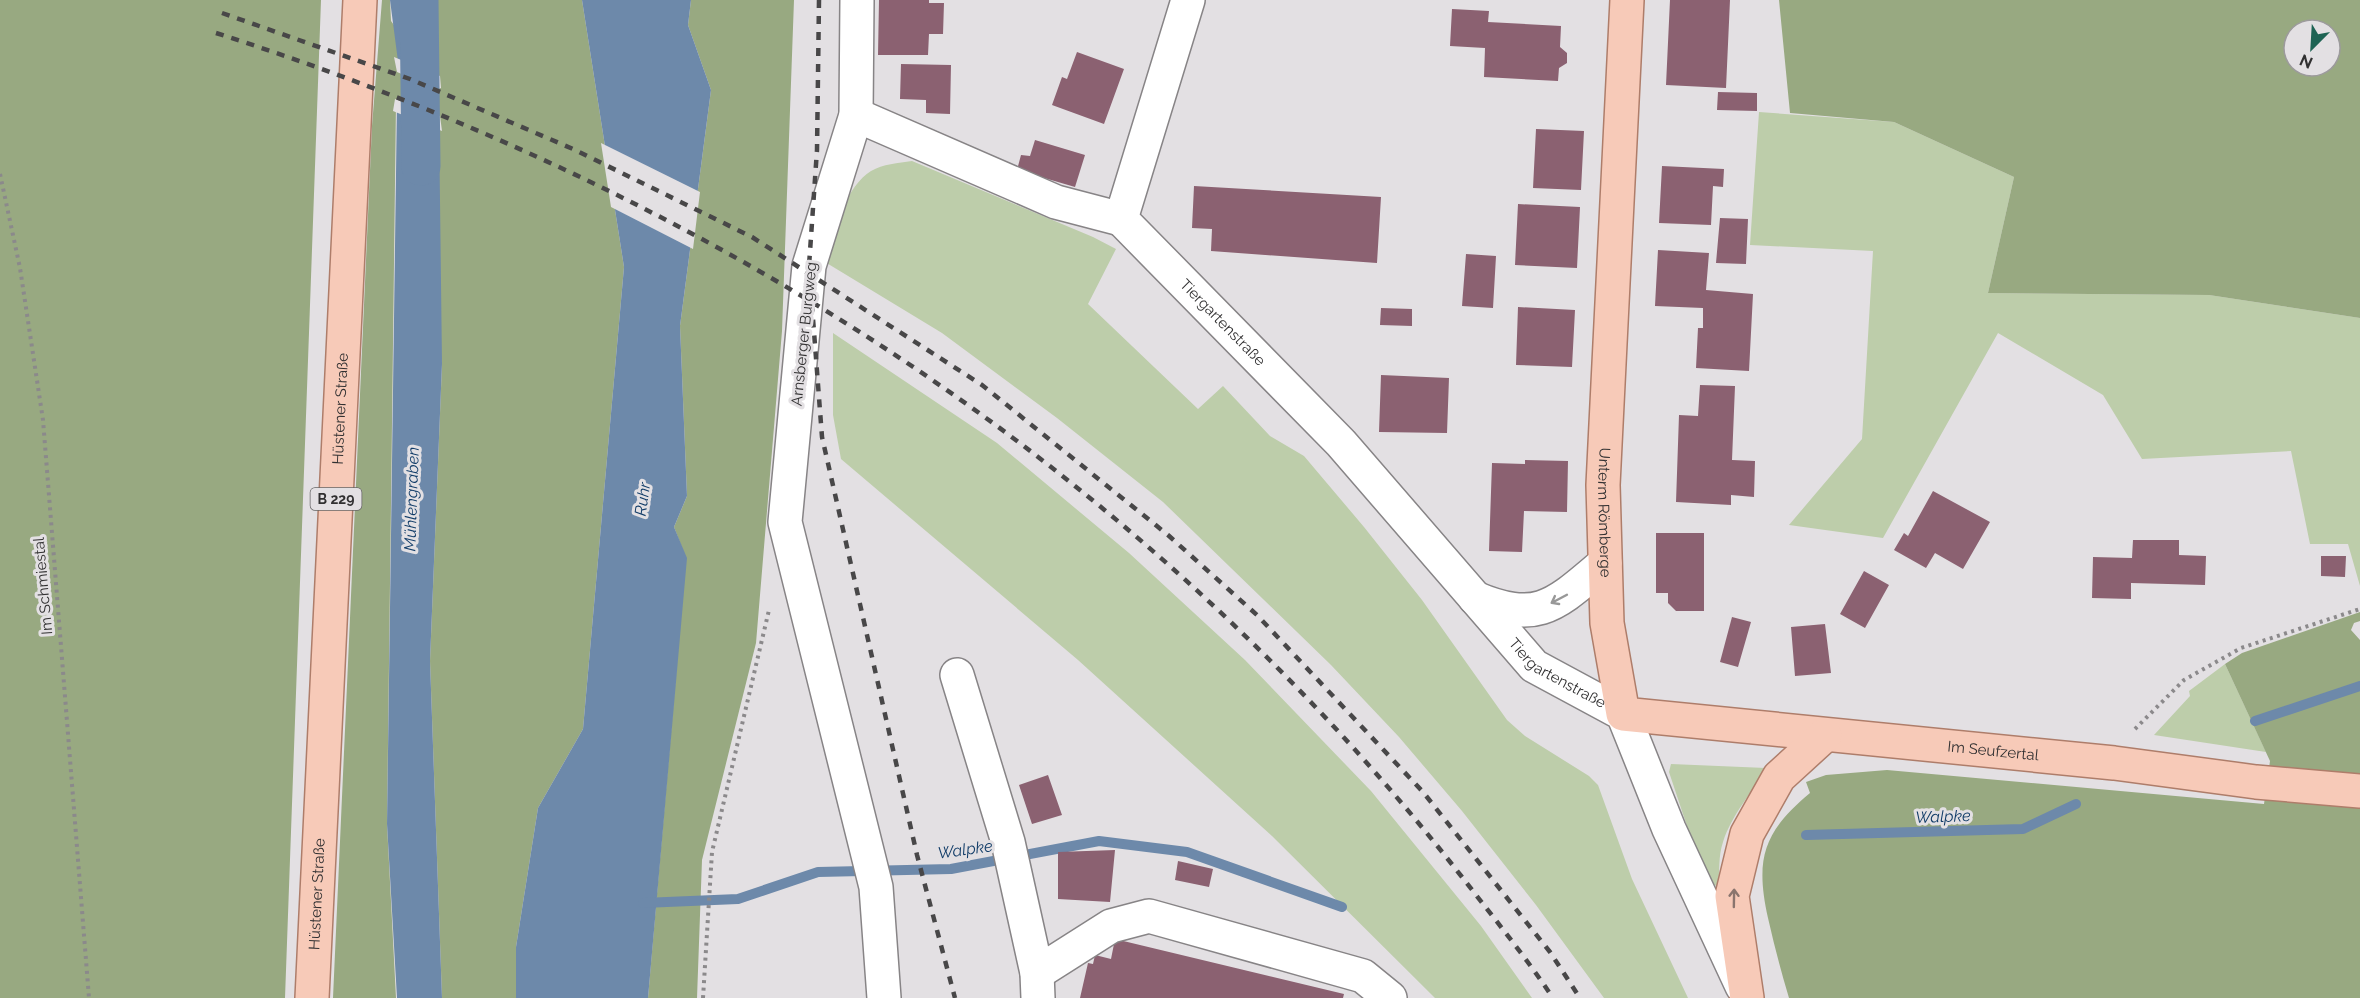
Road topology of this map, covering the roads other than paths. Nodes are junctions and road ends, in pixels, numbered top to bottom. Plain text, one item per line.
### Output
1 (360, 0) edge
2 (857, 0) edge
3 (1188, 0) edge
4 (1628, 0) edge
5 (856, 115) junction
6 (1120, 219) junction
7 (1605, 563) junction
8 (1475, 598) junction
9 (957, 675) dead end
10 (1623, 714) junction
11 (1825, 735) junction
12 (2360, 791) edge
13 (1037, 986) edge
14 (312, 998) edge
15 (884, 998) edge
16 (1390, 998) edge
17 (1747, 998) edge

1 - 14 main road, Hüstener Straße / B 229
2 - 5 street, Arnsberger Burgweg
3 - 6 street
4 - 7 main road, Unterm Römberge
5 - 6 street
5 - 15 street, Arnsberger Burgweg
6 - 8 street, Tiergartenstraße
7 -> 8 street, Tiergartenstraße
7 - 10 main road, Unterm Römberge
8 - 10 street, Tiergartenstraße
9 - 13 street
10 - 11 main road, Im Seufzertal
10 - 17 street, Unterm Römberge
11 - 12 main road, Im Seufzertal
17 -> 11 main road
13 - 16 street

